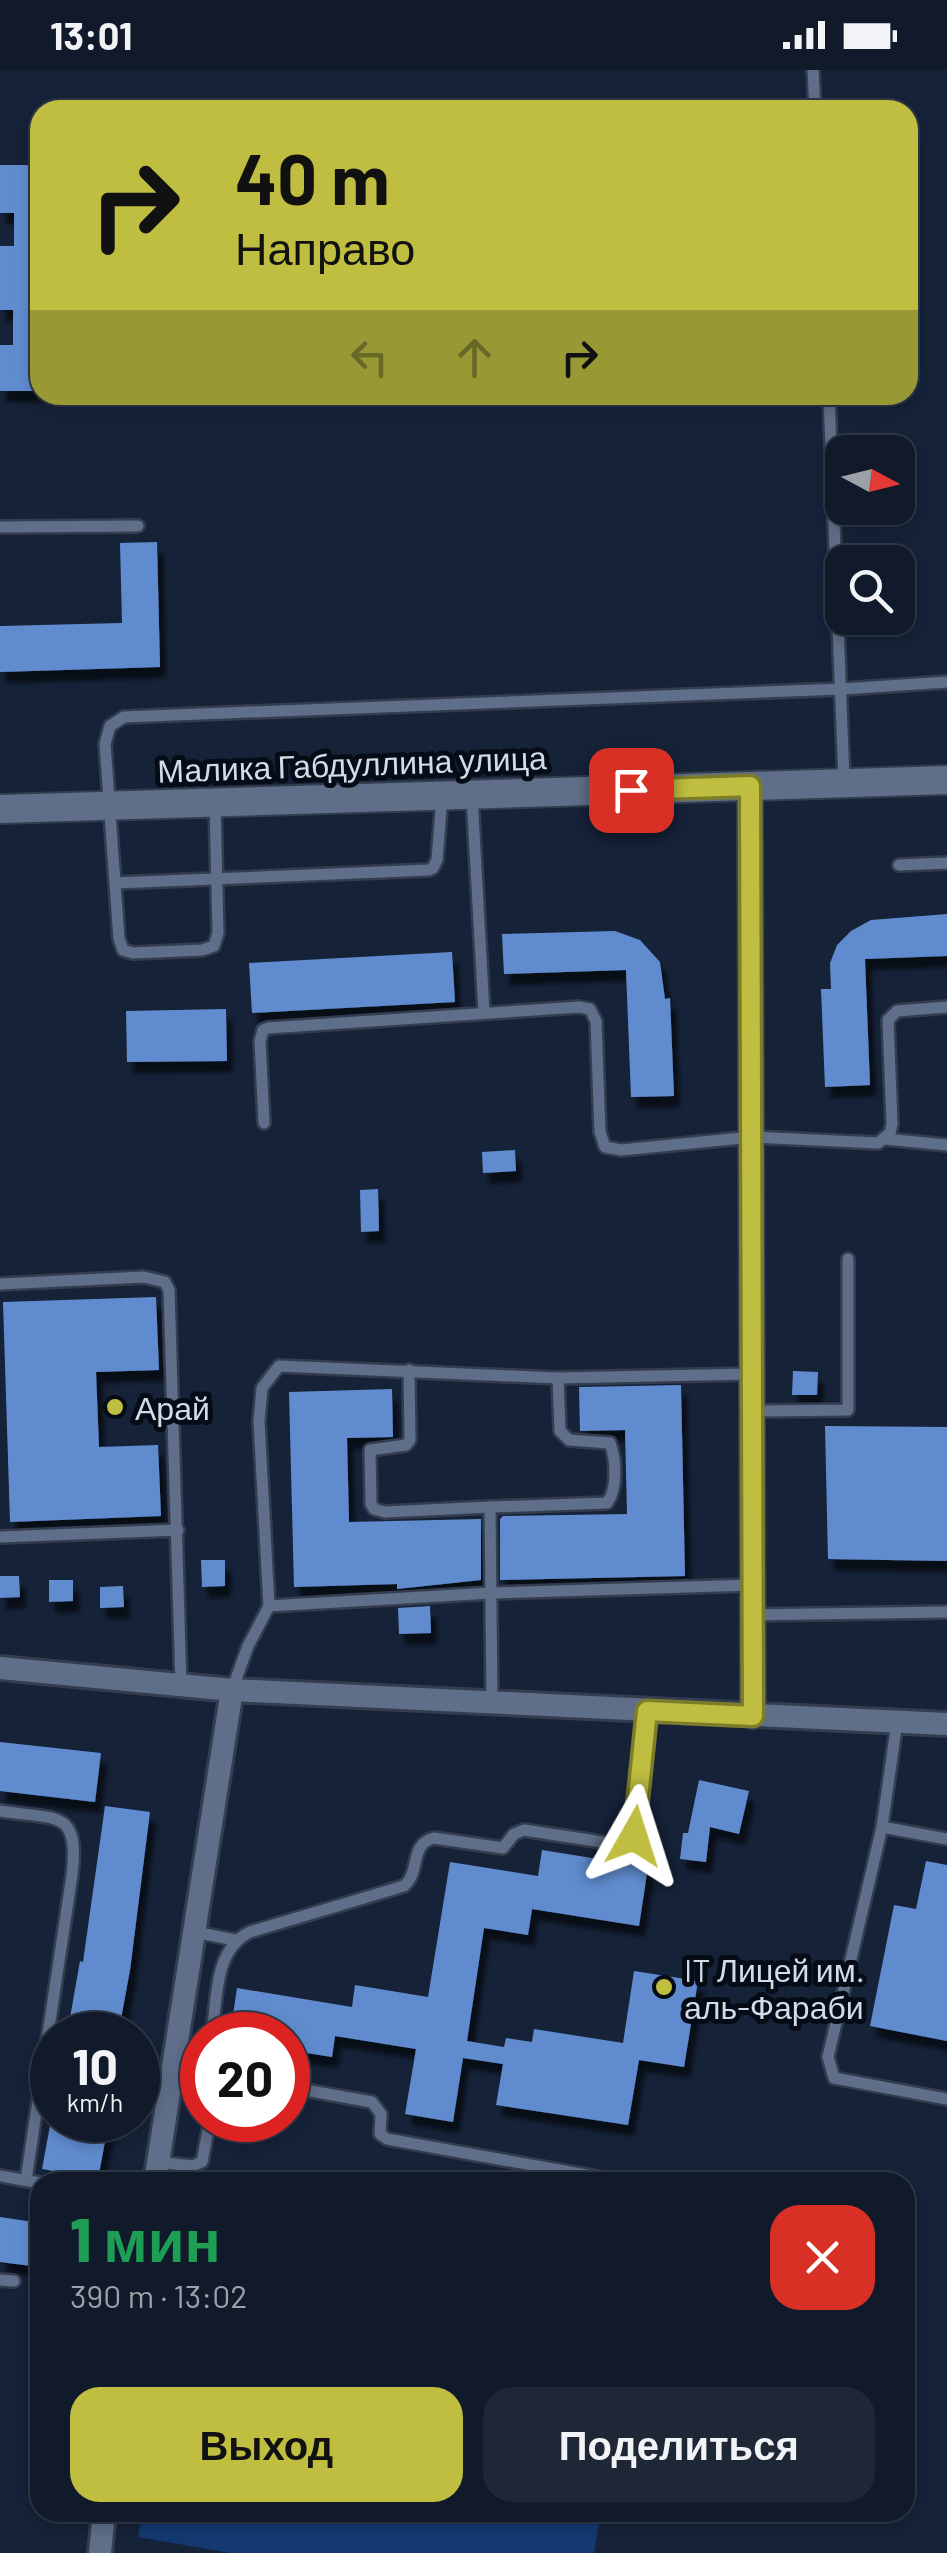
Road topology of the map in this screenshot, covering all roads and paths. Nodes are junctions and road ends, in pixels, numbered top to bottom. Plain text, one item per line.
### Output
1 (814, 70) edge
2 (816, 100) edge
3 (829, 405) edge
4 (138, 526) dead end
5 (0, 527) edge
6 (947, 682) edge
7 (842, 690) junction
8 (947, 780) edge
9 (844, 783) junction
10 (750, 786) junction
11 (472, 794) junction
12 (442, 795) junction
13 (215, 802) junction
14 (111, 806) junction
15 (0, 809) edge
16 (947, 863) edge
17 (900, 864) dead end
18 (217, 879) junction
19 (115, 883) junction
20 (947, 1007) edge
21 (484, 1012) junction
22 (264, 1123) dead end
23 (752, 1137) junction
24 (885, 1139) junction
25 (947, 1145) edge
26 (848, 1259) dead end
27 (0, 1284) edge
28 (409, 1370) junction
29 (750, 1374) junction
30 (558, 1378) junction
31 (752, 1411) junction
32 (490, 1507) junction
33 (178, 1530) junction
34 (0, 1537) edge
35 (752, 1585) junction
36 (491, 1593) junction
37 (269, 1606) junction
38 (947, 1612) edge
39 (752, 1616) junction
40 (0, 1668) edge
41 (181, 1685) junction
42 (232, 1690) junction
43 (492, 1703) junction
44 (647, 1711) junction
45 (753, 1716) junction
46 (897, 1722) junction
47 (947, 1724) edge
48 (0, 1811) edge
49 (882, 1827) junction
50 (947, 1839) edge
51 (195, 1932) junction
52 (235, 1940) junction
53 (215, 2012) edge
54 (310, 2091) edge
55 (947, 2099) edge
56 (206, 2142) edge
57 (156, 2172) edge
58 (570, 2172) edge
59 (0, 2176) edge
60 (26, 2180) junction
61 (30, 2181) edge
62 (0, 2280) edge
63 (14, 2281) dead end
64 (103, 2522) edge
65 (100, 2553) edge

1 - 2 lane
3 - 7 lane
4 - 5 lane
6 - 7 lane
7 - 9 lane
7 - 14 lane
8 - 9 street, Малика Габдуллина улица
9 - 10 street, Малика Габдуллина улица
10 - 11 street, Малика Габдуллина улица
10 - 23 street
11 - 12 street, Малика Габдуллина улица
11 - 21 lane
12 - 13 street, Малика Габдуллина улица
12 - 18 lane
13 - 14 street, Малика Габдуллина улица
13 - 18 lane
14 - 15 street, Малика Габдуллина улица
14 - 19 lane
16 - 17 lane
18 - 19 lane
18 - 19 lane
20 - 24 lane
21 - 22 lane
21 - 23 lane
23 - 24 lane
23 - 29 street
24 - 25 lane
26 - 31 lane
27 - 33 lane
28 - 30 lane
28 - 32 lane
28 - 37 lane
29 - 30 lane
29 - 31 street
30 - 32 lane
31 - 35 street
32 - 36 lane
33 - 34 lane
33 - 41 lane
35 - 36 lane
35 - 39 street
36 - 37 lane
36 - 43 lane
37 - 42 lane
38 - 39 lane
39 - 45 street
40 - 41 street
41 - 42 street
42 - 43 street
42 - 51 street
43 - 44 street
44 - 45 street
44 - 52 lane
45 - 46 street
46 - 47 street
46 - 49 lane
48 - 60 lane
49 - 50 lane
49 - 55 lane
51 - 52 lane
51 - 57 street
52 - 53 lane
54 - 58 lane
56 - 57 lane
59 - 60 lane
60 - 61 lane
62 - 63 lane
64 - 65 street

